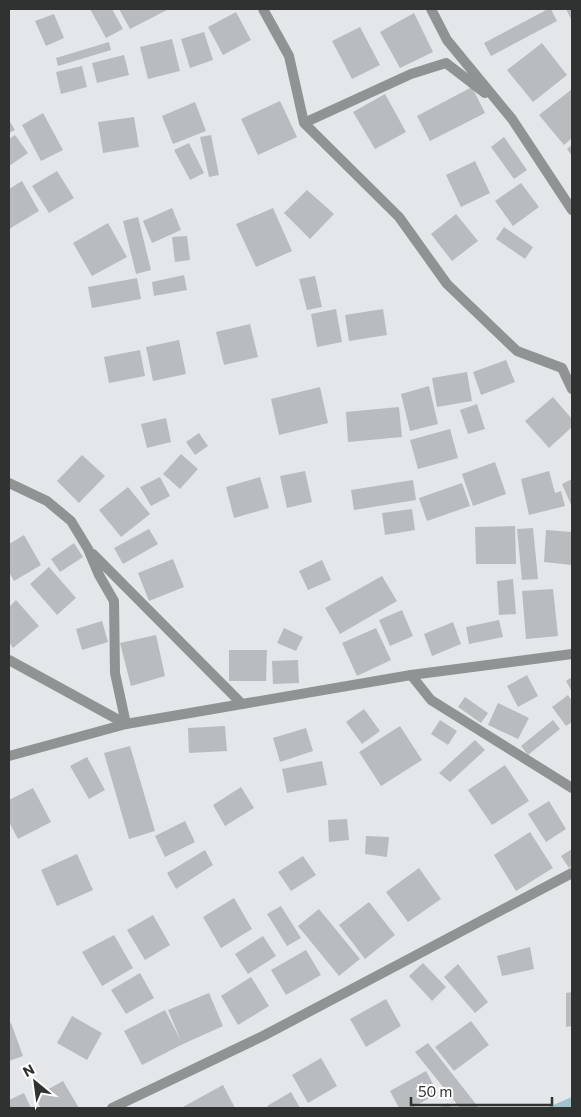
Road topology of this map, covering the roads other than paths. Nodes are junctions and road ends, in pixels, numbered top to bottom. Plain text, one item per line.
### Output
1 (262, 9) edge
2 (431, 9) edge
3 (500, 106) junction
4 (304, 123) junction
5 (572, 210) edge
6 (572, 389) edge
7 (9, 483) edge
8 (88, 549) junction
9 (572, 654) edge
10 (9, 660) edge
11 (411, 675) junction
12 (242, 704) junction
13 (126, 724) junction
14 (9, 756) edge
15 (572, 788) edge
16 (572, 873) edge
17 (112, 1108) edge

1 - 4 street
2 - 3 street
3 - 4 street
3 - 5 street
4 - 6 street
7 - 8 street
8 - 12 street
8 - 13 street
9 - 11 street
10 - 13 street
11 - 12 street
11 - 15 street
12 - 13 street
13 - 14 street
16 - 17 street

